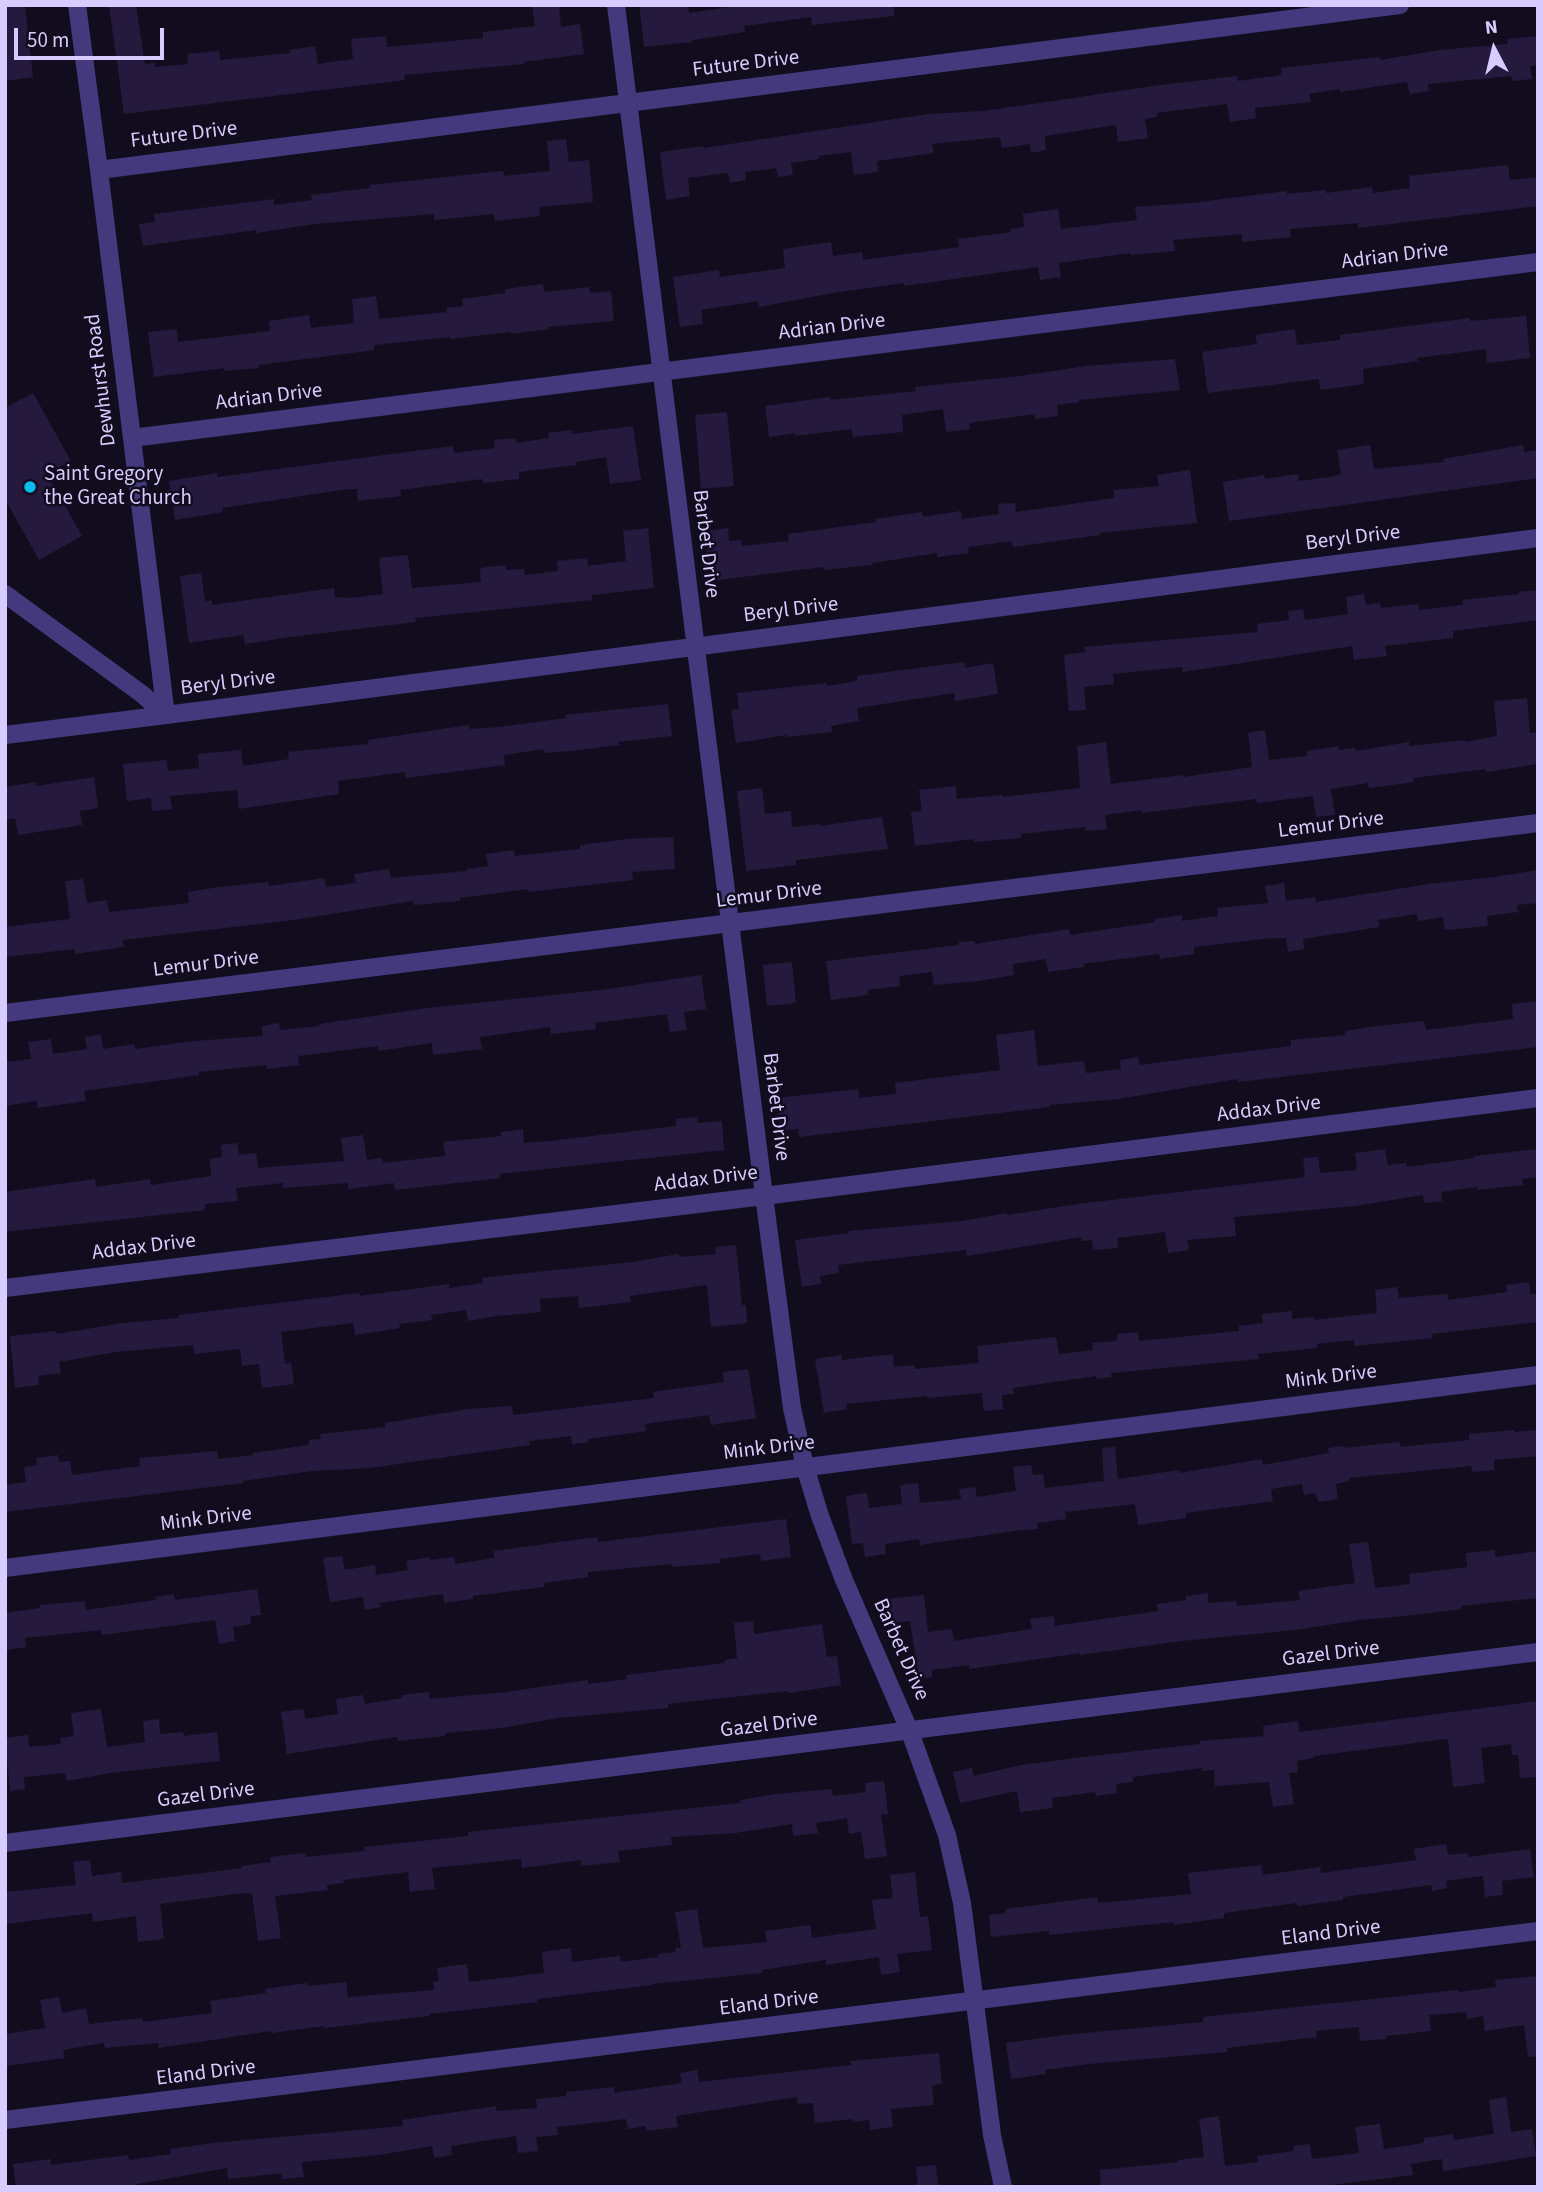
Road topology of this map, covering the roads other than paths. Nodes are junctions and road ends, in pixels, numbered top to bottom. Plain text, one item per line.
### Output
1 (77, 5) edge
2 (616, 5) edge
3 (1400, 5) edge
4 (629, 103) junction
5 (99, 170) junction
6 (1538, 262) edge
7 (661, 373) junction
8 (132, 438) junction
9 (1538, 538) edge
10 (5, 594) edge
11 (695, 646) junction
12 (166, 715) junction
13 (5, 735) edge
14 (1538, 824) edge
15 (730, 923) junction
16 (5, 1013) edge
17 (1538, 1098) edge
18 (764, 1196) junction
19 (5, 1288) edge
20 (1538, 1375) edge
21 (805, 1467) junction
22 (5, 1568) edge
23 (1538, 1652) edge
24 (910, 1732) junction
25 (5, 1843) edge
26 (1538, 1931) edge
27 (975, 2001) junction
28 (5, 2120) edge
29 (1003, 2187) edge

1 - 5 street, Dewhurst Road
2 - 4 street, Barbet Drive
3 - 4 street, Future Drive
4 - 5 street, Future Drive
4 - 7 street, Barbet Drive
5 - 8 street, Dewhurst Road
6 - 7 street, Adrian Drive
7 - 8 street, Adrian Drive
7 - 11 street, Barbet Drive
8 - 12 street, Dewhurst Road
9 - 11 street, Beryl Drive
10 - 12 street, Beryl Drive
11 - 12 street, Beryl Drive
11 - 15 street, Barbet Drive
12 - 13 street
14 - 15 street, Lemur Drive
15 - 16 street, Lemur Drive
15 - 18 street, Barbet Drive
17 - 18 street, Addax Drive
18 - 19 street, Addax Drive
18 - 21 street, Barbet Drive
20 - 21 street, Mink Drive
21 - 22 street, Mink Drive
21 - 24 street, Barbet Drive
23 - 24 street, Gazel Drive
24 - 25 street, Gazel Drive
24 - 27 street, Barbet Drive
26 - 27 street, Eland Drive
27 - 28 street, Eland Drive
27 - 29 street, Barbet Drive

